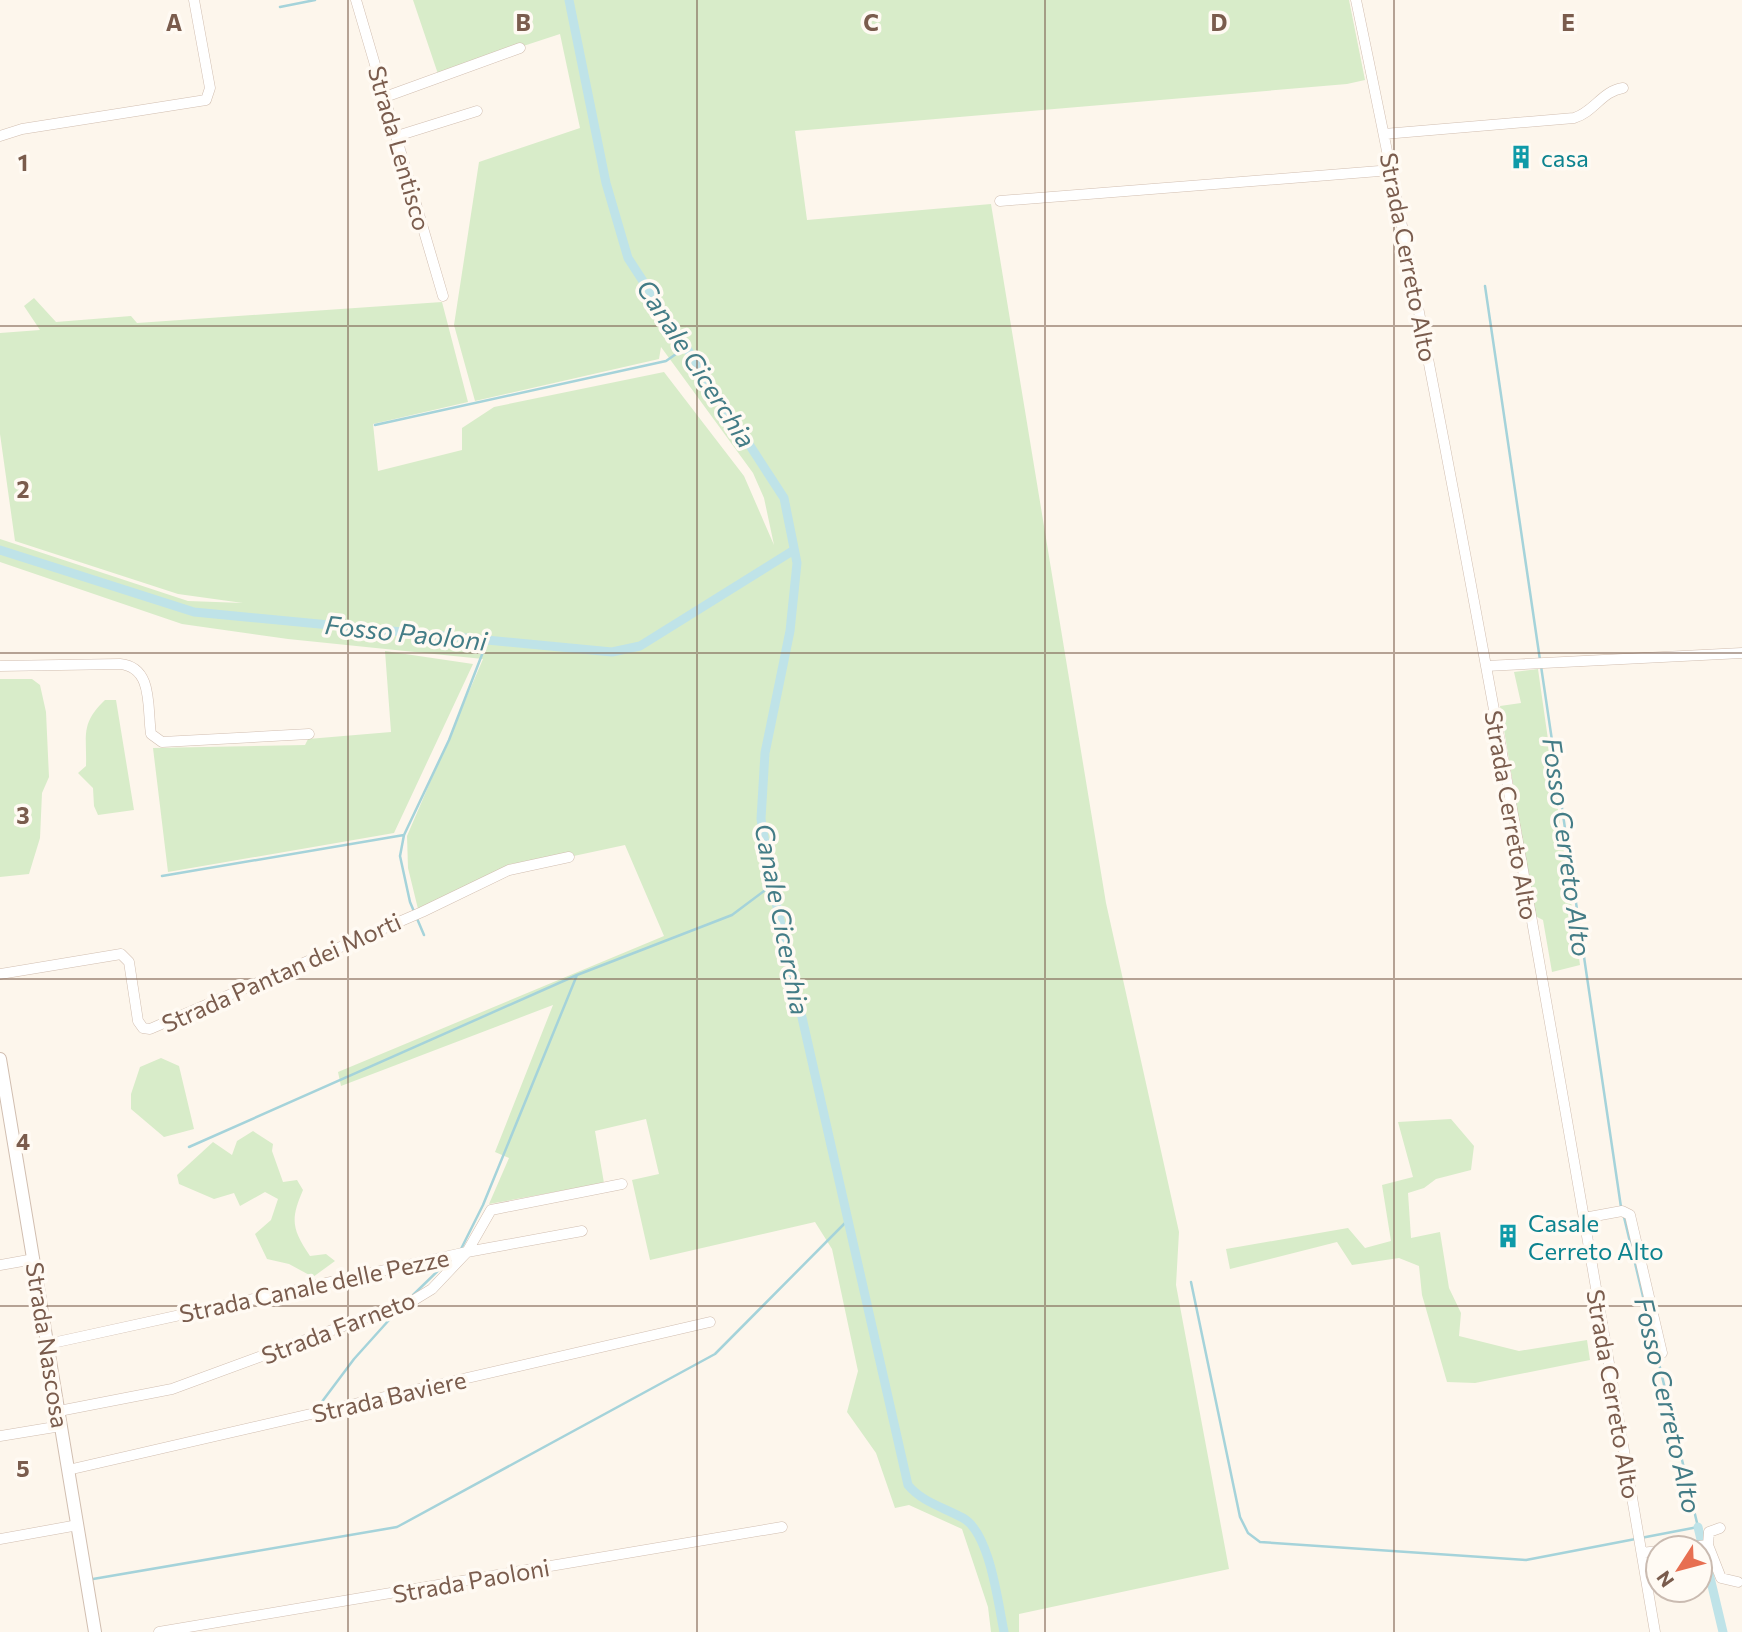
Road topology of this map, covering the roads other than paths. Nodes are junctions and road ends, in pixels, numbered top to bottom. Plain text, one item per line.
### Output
1 (194, 0) edge
2 (356, 0) edge
3 (1356, 0) edge
4 (520, 48) dead end
5 (1623, 88) dead end
6 (385, 97) junction
7 (477, 111) dead end
8 (1384, 134) junction
9 (0, 136) edge
10 (397, 136) junction
11 (1392, 170) junction
12 (1000, 201) dead end
13 (443, 296) dead end
14 (1742, 653) edge
15 (0, 666) edge
16 (1486, 666) junction
17 (309, 734) dead end
18 (569, 857) dead end
19 (0, 974) edge
20 (0, 1059) edge
21 (622, 1184) dead end
22 (1584, 1218) junction
23 (582, 1231) dead end
24 (467, 1252) junction
25 (34, 1259) junction
26 (0, 1265) edge
27 (710, 1322) dead end
28 (48, 1344) junction
29 (1662, 1353) dead end
30 (59, 1411) junction
31 (61, 1426) junction
32 (0, 1436) edge
33 (68, 1470) junction
34 (78, 1525) junction
35 (782, 1527) dead end
36 (1720, 1528) dead end
37 (1709, 1534) edge
38 (0, 1539) edge
39 (1641, 1550) junction
40 (1644, 1550) edge
41 (1714, 1560) edge
42 (1738, 1582) dead end
43 (95, 1632) edge
44 (159, 1632) edge
45 (1655, 1632) edge

1 - 9 street
2 - 6 street, Strada Lentisco
3 - 8 street, Strada Cerreto Alto
4 - 6 street
5 - 8 street
6 - 10 street, Strada Lentisco
7 - 10 street
8 - 11 street, Strada Cerreto Alto
10 - 13 street, Strada Lentisco
11 - 12 street
11 - 16 street, Strada Cerreto Alto
14 - 16 street
15 - 17 street
16 - 22 street, Strada Cerreto Alto
18 - 19 street, Strada Pantan dei Morti
20 - 25 street, Strada Nascosa
21 - 24 street, Strada Farneto
22 - 29 street
22 - 39 street, Strada Cerreto Alto
23 - 24 street, Strada Canale delle Pezze
24 - 28 street, Strada Canale delle Pezze
24 - 30 street, Strada Farneto
25 - 26 street
25 - 28 street, Strada Nascosa
27 - 33 street, Strada Baviere
28 - 30 street, Strada Nascosa
30 - 31 street, Strada Nascosa
31 - 32 street
31 - 33 street, Strada Nascosa
33 - 34 street, Strada Nascosa
34 - 38 street
34 - 43 street, Strada Nascosa
35 - 44 street, Strada Paoloni
36 - 37 street
39 - 40 street
39 - 45 street, Strada Cerreto Alto
41 - 42 street

